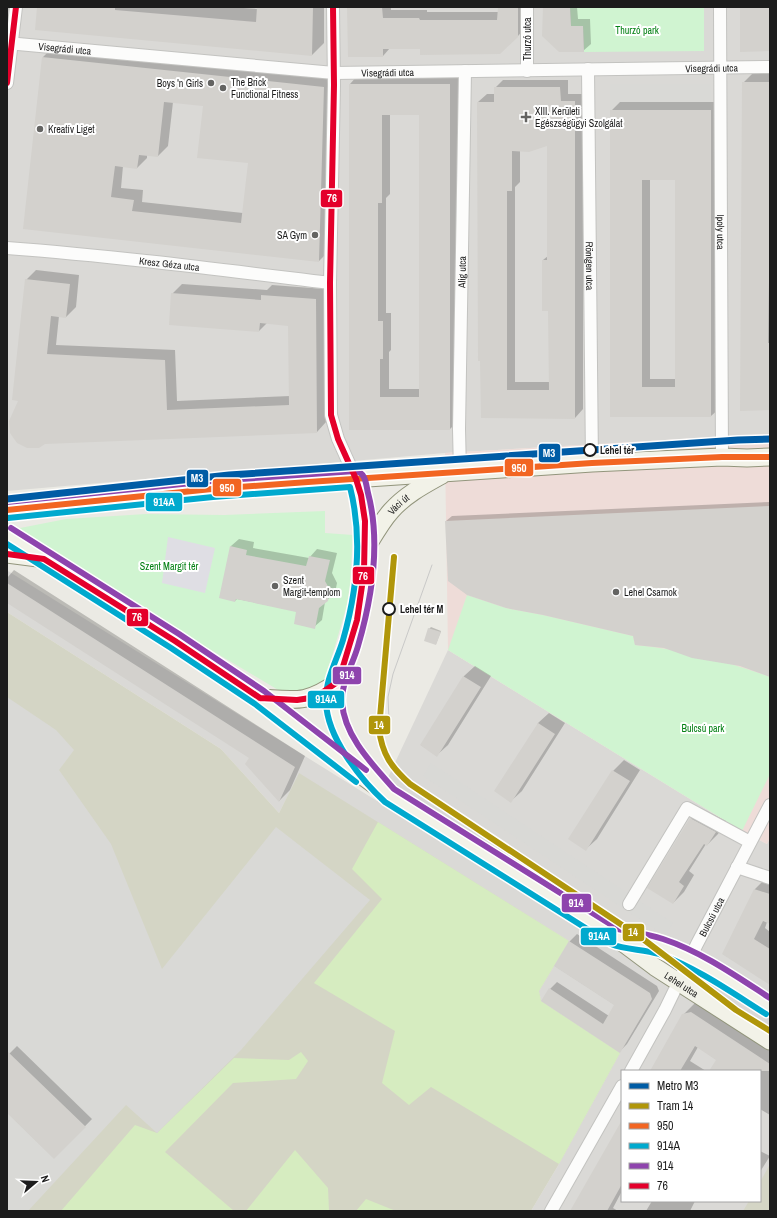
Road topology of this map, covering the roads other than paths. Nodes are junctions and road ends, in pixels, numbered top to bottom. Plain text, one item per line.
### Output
1 (16, 7) edge
2 (333, 7) edge
3 (527, 7) edge
4 (720, 7) edge
5 (9, 43) edge
6 (770, 67) edge
7 (720, 68) junction
8 (588, 69) junction
9 (465, 71) junction
10 (527, 71) junction
11 (334, 73) junction
12 (7, 83) edge
13 (7, 248) edge
14 (330, 283) junction
15 (722, 457) junction
16 (770, 457) edge
17 (592, 463) junction
18 (453, 473) junction
19 (356, 479) junction
20 (7, 510) edge
21 (7, 535) edge
22 (365, 550) junction
23 (7, 554) edge
24 (44, 559) junction
25 (336, 682) junction
26 (260, 698) junction
27 (389, 795) junction
28 (770, 805) edge
29 (750, 842) junction
30 (737, 868) junction
31 (770, 878) edge
32 (629, 904) dead end
33 (614, 937) junction
34 (690, 959) junction
35 (678, 982) junction
36 (770, 1007) edge
37 (770, 1041) edge
38 (632, 1070) edge
39 (621, 1088) edge
40 (551, 1211) edge

1 - 5 street
2 - 11 street
3 - 10 street, Thurzó utca
4 - 7 street, Ipoly utca
5 - 11 street, Visegrádi utca
5 - 12 street
6 - 7 street, Visegrádi utca
7 - 8 street, Visegrádi utca
7 - 15 street, Ipoly utca
8 - 10 street, Visegrádi utca
8 - 17 street, Röntgen utca
9 - 10 street, Visegrádi utca
9 - 11 street, Visegrádi utca
9 - 18 street, Alig utca
11 - 14 street
13 - 14 street, Kresz Géza utca
14 - 19 street
15 - 16 main road, Váci út
15 - 17 main road, Váci út
17 - 18 main road, Váci út
18 - 19 main road, Váci út
18 - 22 main road, Váci út
19 - 20 main road, Váci út
19 - 22 main road
21 - 24 main road, Lehel utca
22 - 25 main road
23 - 24 main road
24 - 26 main road, Lehel utca
25 - 26 main road
25 - 27 main road
26 - 27 main road, Lehel utca
27 - 33 main road, Lehel utca
28 - 29 street, Bulcsú utca
29 - 30 street, Bulcsú utca
29 - 32 street
30 - 31 street
30 - 34 street, Bulcsú utca
33 - 34 main road, Lehel utca
33 - 35 main road, Lehel utca
34 - 35 street, Bulcsú utca
34 - 36 main road, Lehel utca
35 - 37 main road, Lehel utca
35 - 38 street, Bulcsú utca
39 - 40 street

